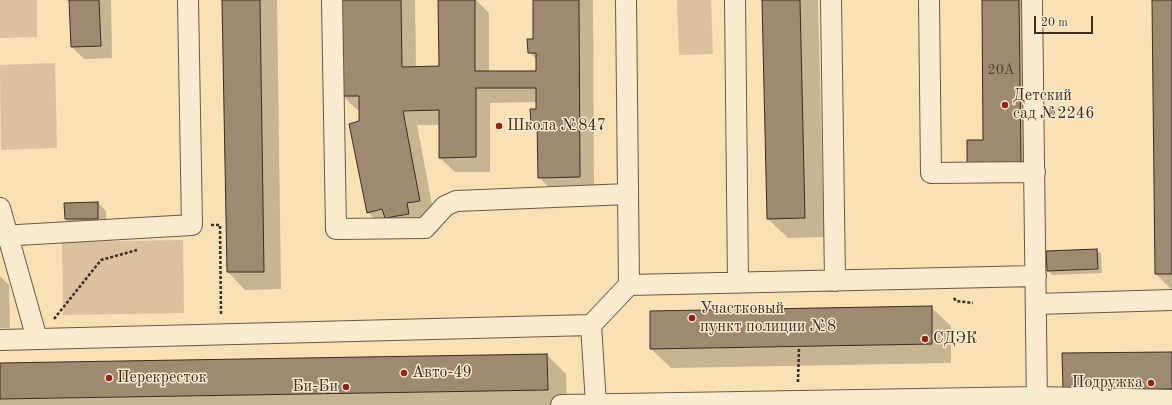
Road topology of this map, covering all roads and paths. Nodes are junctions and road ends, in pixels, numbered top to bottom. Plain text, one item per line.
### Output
1 (188, 0) edge
2 (332, 0) edge
3 (626, 0) edge
4 (734, 0) edge
5 (831, 0) edge
6 (929, 0) edge
7 (1032, 0) edge
8 (1034, 172) junction
9 (628, 194) junction
10 (0, 208) edge
11 (192, 225) junction
12 (4, 236) edge
13 (143, 248) dead end
14 (1036, 276) junction
15 (835, 281) junction
16 (738, 283) junction
17 (628, 285) junction
18 (1172, 300) edge
19 (1036, 304) junction
20 (591, 325) junction
21 (222, 336) junction
22 (37, 339) junction
23 (0, 340) edge
24 (799, 346) dead end
25 (1172, 400) edge
26 (797, 401) junction
27 (1037, 401) edge
28 (596, 404) edge
29 (561, 405) edge

1 - 11 lane
2 - 9 lane
3 - 9 lane
4 - 16 lane
5 - 15 lane
6 - 8 lane
7 - 8 lane
8 - 14 lane
9 - 17 lane
10 - 12 lane
11 - 12 lane
11 - 21 path
12 - 22 lane
13 - 22 path
14 - 15 lane
14 - 19 lane
15 - 16 lane
16 - 17 lane
17 - 20 lane
18 - 19 lane
19 - 27 lane
20 - 21 lane
20 - 28 lane
21 - 22 lane
22 - 23 lane
24 - 26 path
25 - 27 lane
26 - 27 lane
26 - 28 lane
28 - 29 lane

